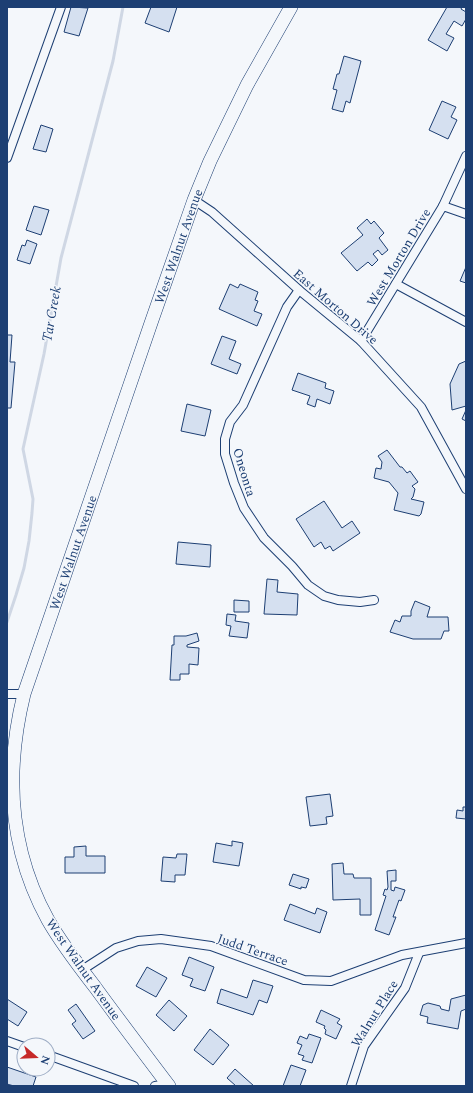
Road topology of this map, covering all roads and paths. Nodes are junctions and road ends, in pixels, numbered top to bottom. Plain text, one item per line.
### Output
1 (62, 7) edge
2 (291, 7) edge
3 (466, 156) edge
4 (7, 158) edge
5 (194, 200) junction
6 (443, 206) junction
7 (466, 214) edge
8 (396, 284) junction
9 (299, 290) junction
10 (466, 322) edge
11 (361, 341) junction
12 (466, 489) edge
13 (374, 600) dead end
14 (7, 694) edge
15 (24, 694) junction
16 (466, 943) edge
17 (419, 953) junction
18 (82, 970) junction
19 (56, 1058) edge
20 (164, 1085) edge
21 (134, 1086) edge
22 (351, 1086) edge

1 - 4 street
2 - 5 main road, West Walnut Avenue
3 - 6 street
5 - 9 street, East Morton Drive
5 - 15 main road, West Walnut Avenue
6 - 7 street, West Morton Drive
6 - 8 street, West Morton Drive
8 - 10 street
8 - 11 street, West Morton Drive
9 - 11 street, East Morton Drive
9 - 13 street, Oneonta
11 - 12 street, East Morton Drive
14 - 15 street
15 - 18 main road, West Walnut Avenue
16 - 17 street, Judd Terrace
17 - 18 street, Judd Terrace
17 - 22 street, Walnut Place
18 - 20 main road, West Walnut Avenue
19 - 21 street

